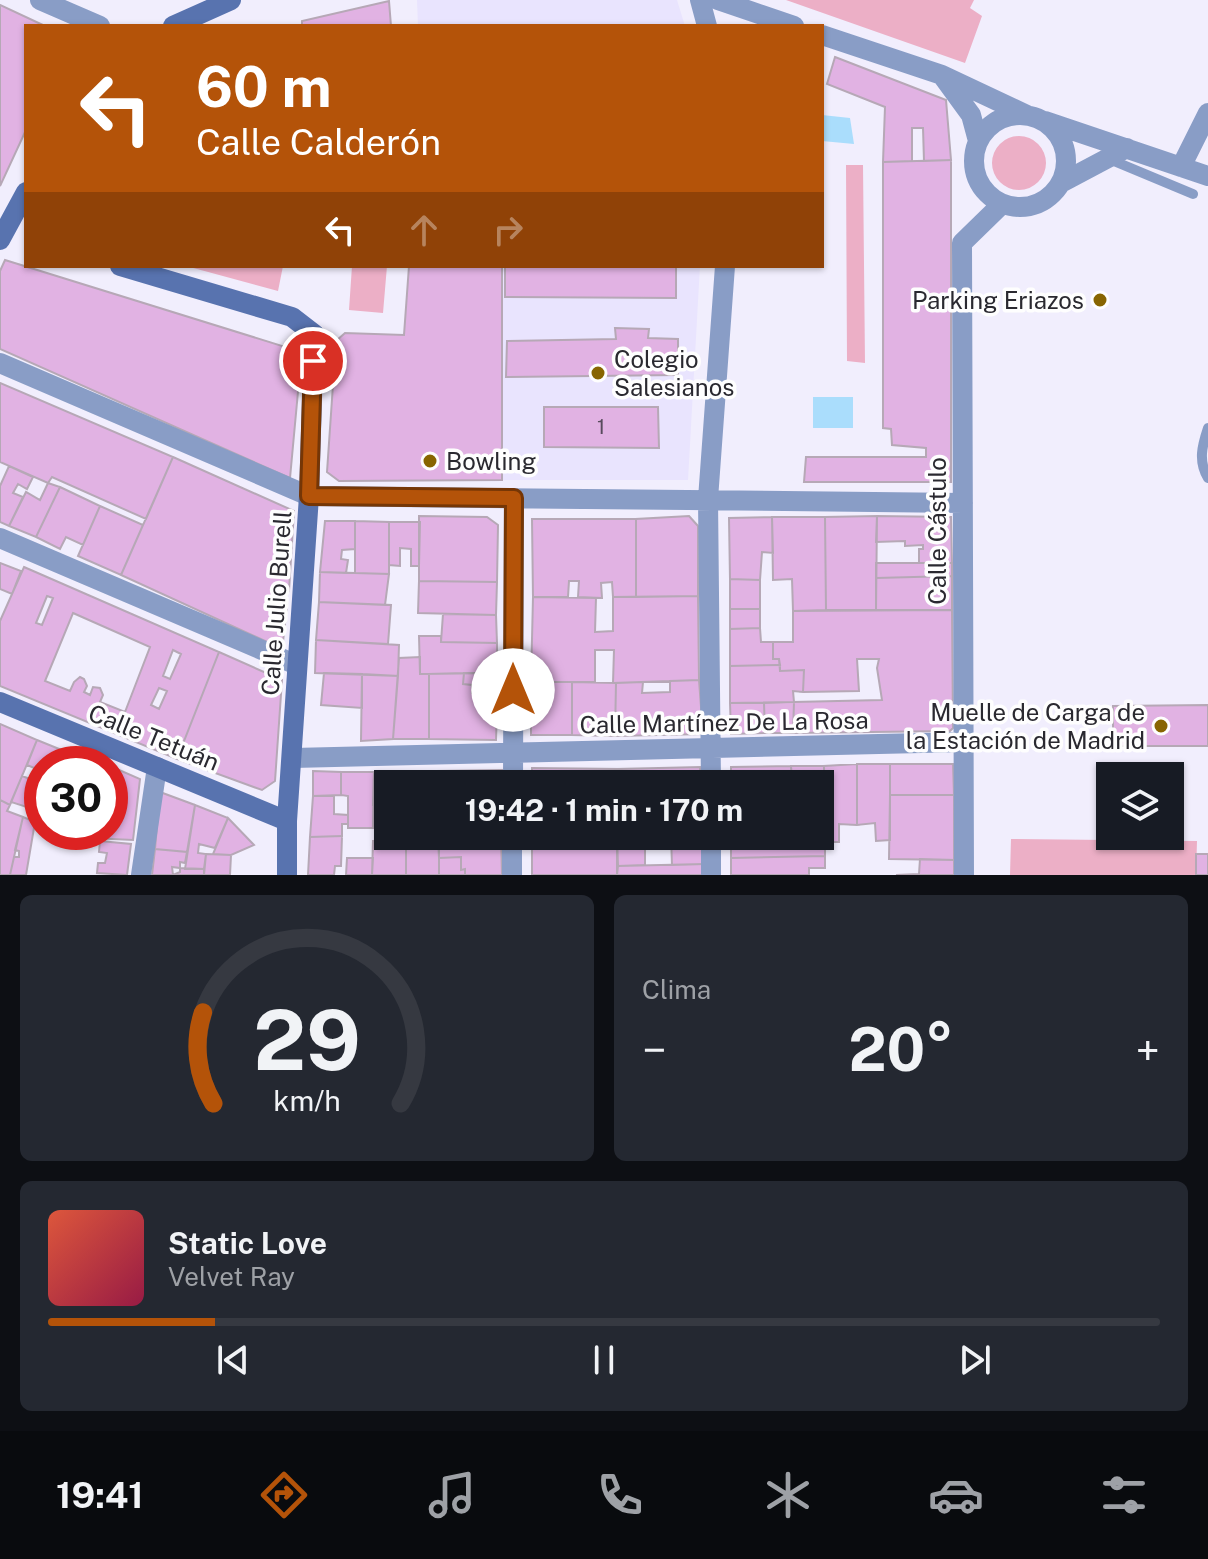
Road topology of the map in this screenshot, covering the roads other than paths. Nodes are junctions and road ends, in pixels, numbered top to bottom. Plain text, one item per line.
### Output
1 (40, 0) edge
2 (231, 0) edge
3 (700, 0) edge
4 (718, 0) edge
5 (95, 24) edge
6 (177, 24) edge
7 (706, 24) edge
8 (788, 24) edge
9 (824, 36) edge
10 (942, 75) junction
11 (1208, 113) edge
12 (1034, 118) junction
13 (978, 141) junction
14 (1127, 148) junction
15 (1107, 158) junction
16 (1181, 167) junction
17 (1208, 176) edge
18 (1061, 183) junction
19 (1193, 194) dead end
20 (24, 196) edge
21 (1002, 204) junction
22 (2, 234) edge
23 (24, 238) edge
24 (127, 268) edge
25 (725, 268) edge
26 (0, 363) edge
27 (1208, 428) edge
28 (1208, 478) edge
29 (309, 496) junction
30 (514, 498) junction
31 (708, 499) junction
32 (963, 503) junction
33 (0, 538) edge
34 (297, 665) junction
35 (0, 702) edge
36 (964, 742) junction
37 (712, 749) junction
38 (513, 753) junction
39 (293, 758) junction
40 (157, 767) junction
41 (513, 770) edge
42 (711, 770) edge
43 (287, 821) junction
44 (512, 850) edge
45 (711, 850) edge
46 (141, 875) edge
47 (287, 875) edge
48 (512, 875) edge
49 (711, 875) edge
50 (964, 875) edge

1 - 5 street
2 - 6 main road
3 - 7 street
4 - 8 street
9 - 10 street
10 - 12 street
10 - 13 street
11 - 16 street
12 - 13 street
12 - 14 street
12 - 18 street
13 - 21 street
14 - 15 street
14 - 16 street
15 - 18 street
15 - 19 lane
16 - 17 street
18 - 21 street
20 - 22 main road
21 - 32 street, Calle Cástulo
22 - 23 main road
24 - 29 main road, Calle Julio Burell
25 - 31 street
26 - 29 street
27 - 28 lane
29 - 30 street
29 - 34 main road, Calle Julio Burell
30 - 31 street
30 - 38 street
31 - 32 street
31 - 37 street
32 - 36 street, Calle Cástulo
33 - 34 street
34 - 39 main road, Calle Julio Burell
35 - 40 main road, Calle Tetuán
36 - 37 street, Calle Martínez De La Rosa
36 - 50 street, Calle Cástulo
37 - 38 street, Calle Martínez De La Rosa
37 - 42 street
38 - 39 street, Calle Martínez De La Rosa
38 - 41 street
39 - 43 main road, Calle Julio Burell
40 - 43 main road, Calle Tetuán
40 - 46 street
43 - 47 main road, Calle Julio Burell
44 - 48 street
45 - 49 street

